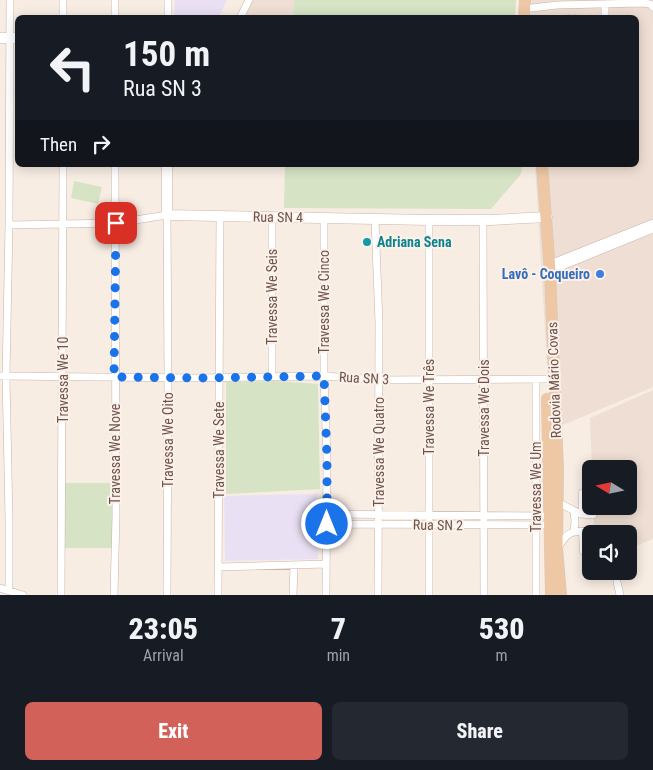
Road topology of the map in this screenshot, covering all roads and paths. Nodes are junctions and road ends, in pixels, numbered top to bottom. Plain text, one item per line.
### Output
1 (10, 0) edge
2 (63, 0) edge
3 (115, 0) edge
4 (168, 0) edge
5 (248, 0) edge
6 (605, 4) junction
7 (530, 6) edge
8 (653, 6) edge
9 (63, 15) edge
10 (115, 15) edge
11 (168, 15) edge
12 (241, 15) edge
13 (605, 15) edge
14 (9, 38) edge
15 (63, 167) edge
16 (116, 167) edge
17 (167, 167) edge
18 (535, 167) edge
19 (542, 167) edge
20 (167, 215) junction
21 (0, 216) edge
22 (10, 216) junction
23 (220, 216) junction
24 (272, 217) junction
25 (324, 218) junction
26 (543, 218) junction
27 (376, 219) junction
28 (429, 220) junction
29 (483, 220) junction
30 (116, 223) junction
31 (653, 223) edge
32 (10, 225) junction
33 (63, 226) junction
34 (653, 229) edge
35 (625, 238) junction
36 (550, 268) junction
37 (3, 376) edge
38 (63, 376) junction
39 (272, 376) junction
40 (324, 376) junction
41 (114, 377) junction
42 (168, 377) junction
43 (220, 377) junction
44 (429, 379) junction
45 (379, 380) junction
46 (484, 380) junction
47 (541, 380) junction
48 (581, 492) dead end
49 (557, 502) junction
50 (574, 511) junction
51 (327, 514) junction
52 (379, 514) junction
53 (581, 514) joint
54 (429, 515) junction
55 (484, 515) junction
56 (536, 516) junction
57 (549, 520) junction
58 (327, 524) junction
59 (379, 524) junction
60 (484, 525) junction
61 (536, 525) junction
62 (429, 526) junction
63 (578, 531) junction
64 (582, 531) edge
65 (558, 548) junction
66 (582, 552) dead end
67 (326, 564) junction
68 (294, 565) junction
69 (218, 566) junction
70 (617, 582) dead end
71 (0, 588) edge
72 (9, 590) junction
73 (23, 595) edge
74 (62, 595) edge
75 (114, 595) edge
76 (167, 595) edge
77 (218, 595) edge
78 (293, 595) edge
79 (326, 595) edge
80 (378, 595) edge
81 (429, 595) edge
82 (484, 595) edge
83 (536, 595) edge
84 (551, 595) edge
85 (561, 595) edge
86 (620, 595) edge

1 - 14 street
2 - 9 street
3 - 10 street
4 - 11 street
5 - 12 street
6 - 7 street
6 - 8 street
6 - 13 street
14 - 22 street
15 - 33 street, Travessa We 10
16 - 30 street, Travessa We Nove
17 - 20 main road, Travessa We Oito
18 - 26 main road, Rodovia Mário Covas
19 - 26 main road, Rodovia Mário Covas
20 - 23 main road, Rua SN 4
20 - 30 street, Rua SN 4
20 - 42 street, Travessa We Oito
21 - 22 street
22 - 32 street
23 - 24 main road, Rua SN 4
23 - 43 street, Travessa We Sete
24 - 25 main road, Rua SN 4
24 - 39 street, Travessa We Seis
25 - 27 main road, Rua SN 4
25 - 40 street, Travessa We Cinco
26 - 29 main road, Rua SN 4
26 - 36 main road, Rodovia Mário Covas
26 - 47 main road, Rodovia Mário Covas
27 - 28 main road, Rua SN 4
27 - 45 street, Travessa We Quatro
28 - 29 main road, Rua SN 4
28 - 44 street, Travessa We Três
29 - 46 street, Travessa We Dois
30 - 33 street, Rua SN 4
30 - 41 street, Travessa We Nove
31 - 35 street
32 - 33 street, Rua SN 4
32 - 37 street
33 - 38 street, Travessa We 10
34 - 35 street
35 - 36 street
36 - 49 main road, Rodovia Mário Covas
37 - 38 street, Rua SN 3
37 - 72 street
38 - 41 street, Rua SN 3
38 - 74 street, Travessa We 10
39 - 40 street, Rua SN 3
39 - 43 street, Rua SN 3
40 - 45 street, Rua SN 3
40 - 51 street, Travessa We Cinco
41 - 42 street, Rua SN 3
41 - 75 street, Travessa We Nove
42 - 43 street, Rua SN 3
42 - 76 street, Travessa We Oito
43 - 69 street, Travessa We Sete
44 - 45 street, Rua SN 3
44 - 46 street, Rua SN 3
44 - 54 street, Travessa We Três
45 - 52 street, Travessa We Quatro
46 - 47 street, Rua SN 3
46 - 55 street, Travessa We Dois
47 - 56 street, Travessa We Um
47 - 57 main road, Rodovia Mário Covas
48 - 53 lane
49 - 50 street
49 - 65 main road, Rodovia Mário Covas
50 - 53 street
50 - 63 street
51 - 52 street, Rua SN 2
51 - 58 street, Travessa We Cinco
52 - 54 street, Rua SN 2
52 - 59 street, Travessa We Quatro
54 - 55 street, Rua SN 2
54 - 62 street, Travessa We Três
55 - 56 street, Rua SN 2
55 - 60 street, Travessa We Dois
56 - 57 street, Rua SN 2
56 - 61 street, Travessa We Um
57 - 61 street, Rua SN 2
57 - 84 main road, Rodovia Mário Covas
58 - 59 street, Rua SN 2
58 - 67 street, Travessa We Cinco
59 - 62 street, Rua SN 2
59 - 80 street, Travessa We Quatro
60 - 61 street, Rua SN 2
60 - 62 street, Rua SN 2
60 - 82 street, Travessa We Dois
61 - 83 street, Travessa We Um
62 - 81 street, Travessa We Três
63 - 64 street
63 - 65 street
63 - 66 lane
65 - 85 main road, Rodovia Mário Covas
67 - 68 street
67 - 79 street, Travessa We Cinco
68 - 69 street
68 - 78 street
69 - 77 street, Travessa We Sete
70 - 86 street
71 - 72 street
72 - 73 street

